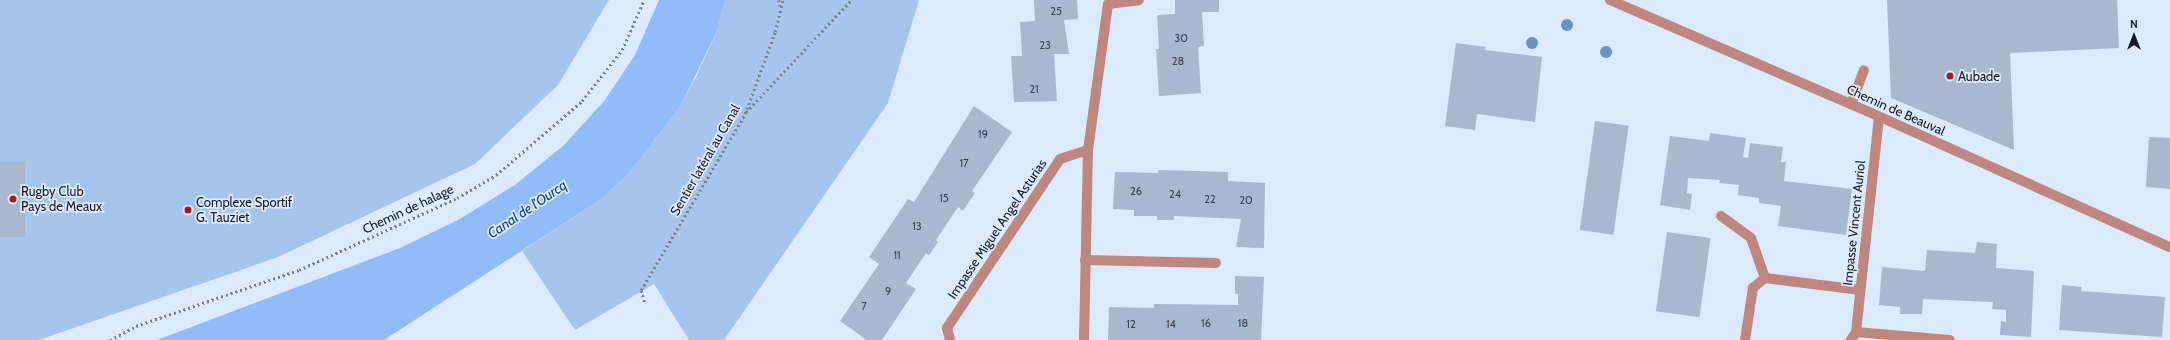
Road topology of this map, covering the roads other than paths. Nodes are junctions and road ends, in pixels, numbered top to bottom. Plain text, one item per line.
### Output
1 (1139, 0) edge
2 (1610, 0) edge
3 (1864, 70) dead end
4 (1850, 104) junction
5 (1879, 117) junction
6 (1088, 150) junction
7 (1721, 216) dead end
8 (2170, 247) edge
9 (1086, 260) junction
10 (1216, 263) dead end
11 (1764, 278) junction
12 (1860, 290) junction
13 (1853, 336) edge
14 (950, 340) edge
15 (1084, 340) edge
16 (1744, 340) edge
17 (1950, 340) edge

1 - 6 street
2 - 4 street, Chemin de Beauval
3 - 4 street
4 - 5 street, Chemin de Beauval
5 - 8 street, Chemin de Beauval
5 - 12 street, Impasse Vincent Auriol
6 - 9 street
6 - 14 street, Impasse Miguel Angel Asturias
7 - 11 street
9 - 10 street
9 - 15 street
11 - 12 street
11 - 16 street
12 - 13 street, Impasse Vincent Auriol
13 - 17 street, Impasse Vincent Auriol

